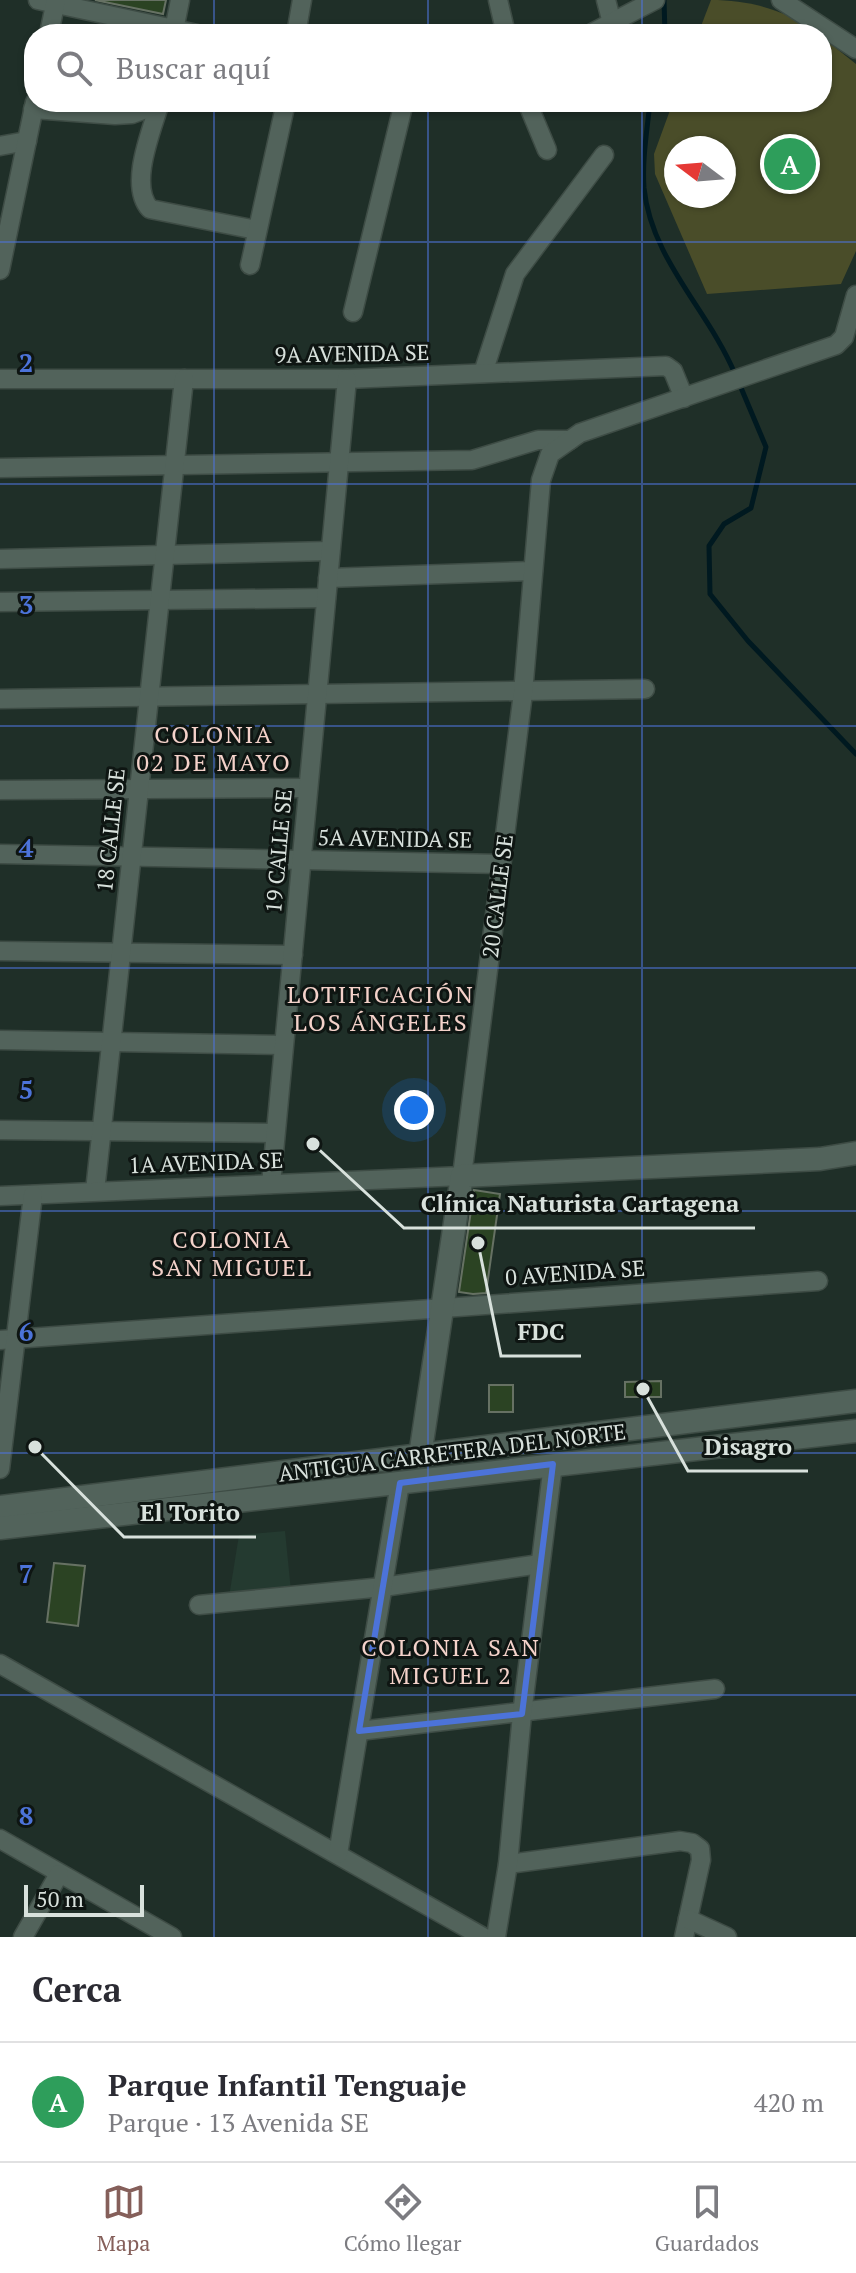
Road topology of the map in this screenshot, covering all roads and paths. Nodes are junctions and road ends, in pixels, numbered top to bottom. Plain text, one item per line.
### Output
1 (180, 0) edge
2 (302, 0) edge
3 (498, 0) edge
4 (606, 0) edge
5 (655, 0) edge
6 (781, 0) edge
7 (50, 1) edge
8 (612, 23) joint
9 (49, 24) edge
10 (148, 24) edge
11 (175, 24) edge
12 (298, 24) edge
13 (504, 24) edge
14 (818, 24) edge
15 (856, 27) edge
16 (832, 33) edge
17 (855, 48) edge
18 (33, 112) edge
19 (91, 112) edge
20 (137, 112) edge
21 (157, 112) edge
22 (284, 112) edge
23 (402, 112) edge
24 (531, 112) edge
25 (27, 141) junction
26 (0, 146) edge
27 (547, 150) dead end
28 (604, 155) dead end
29 (256, 230) junction
30 (250, 265) dead end
31 (0, 270) edge
32 (856, 295) edge
33 (353, 312) dead end
34 (483, 373) junction
35 (0, 379) edge
36 (184, 379) junction
37 (347, 379) junction
38 (684, 398) junction
39 (570, 440) junction
40 (339, 460) junction
41 (174, 465) junction
42 (0, 468) edge
43 (330, 551) junction
44 (164, 556) junction
45 (0, 559) edge
46 (533, 571) junction
47 (328, 578) junction
48 (326, 598) junction
49 (159, 600) junction
50 (0, 602) edge
51 (645, 689) dead end
52 (523, 693) junction
53 (317, 694) junction
54 (149, 697) junction
55 (0, 699) edge
56 (308, 788) junction
57 (139, 789) junction
58 (0, 790) edge
59 (0, 854) edge
60 (131, 857) junction
61 (301, 860) junction
62 (501, 864) junction
63 (0, 951) edge
64 (121, 953) junction
65 (293, 955) junction
66 (0, 1040) edge
67 (111, 1041) junction
68 (283, 1045) junction
69 (0, 1130) edge
70 (101, 1131) junction
71 (275, 1133) junction
72 (856, 1153) edge
73 (462, 1176) junction
74 (271, 1184) junction
75 (95, 1191) junction
76 (33, 1195) junction
77 (0, 1196) edge
78 (818, 1281) dead end
79 (445, 1305) junction
80 (8, 1340) edge
81 (856, 1401) edge
82 (856, 1431) edge
83 (420, 1456) junction
84 (553, 1464) junction
85 (0, 1469) edge
86 (400, 1483) junction
87 (0, 1507) edge
88 (0, 1528) edge
89 (540, 1564) junction
90 (383, 1587) junction
91 (199, 1605) dead end
92 (0, 1664) edge
93 (715, 1689) dead end
94 (522, 1714) junction
95 (359, 1731) junction
96 (0, 1839) edge
97 (338, 1854) junction
98 (508, 1864) junction
99 (59, 1874) junction
100 (686, 1928) edge
101 (147, 1931) edge
102 (483, 1936) edge
103 (23, 1937) edge
104 (172, 1937) edge
105 (727, 1937) edge

1 - 11 street
2 - 12 street
3 - 13 street
4 - 8 street
5 - 8 street
6 - 14 street
7 - 9 street
7 - 10 street
15 - 17 street
16 - 17 street
18 - 25 street
19 - 20 street
21 - 29 street
22 - 29 street
23 - 33 street
24 - 27 street
25 - 26 street
25 - 31 street
28 - 34 street
29 - 30 street
32 - 38 street
34 - 37 street, 9A AVENIDA SE
34 - 38 street, 9A AVENIDA SE
35 - 36 street, 9A AVENIDA SE
36 - 37 street, 9A AVENIDA SE
36 - 41 street, 18 CALLE SE
37 - 40 street, 19 CALLE SE
38 - 39 street
39 - 40 street
39 - 46 street, 20 CALLE SE
40 - 41 street
40 - 43 street, 19 CALLE SE
41 - 42 street
41 - 44 street, 18 CALLE SE
43 - 44 street
43 - 47 street, 19 CALLE SE
44 - 45 street
44 - 49 street, 18 CALLE SE
46 - 47 street
46 - 52 street, 20 CALLE SE
47 - 48 street, 19 CALLE SE
48 - 49 street
48 - 53 street, 19 CALLE SE
49 - 50 street
49 - 54 street, 18 CALLE SE
51 - 52 street
52 - 53 street
52 - 62 street, 20 CALLE SE
53 - 54 street
53 - 56 street, 19 CALLE SE
54 - 55 street
54 - 57 street, 18 CALLE SE
56 - 57 street
56 - 61 street, 19 CALLE SE
57 - 58 street
57 - 60 street, 18 CALLE SE
59 - 60 street, 5A AVENIDA SE
60 - 61 street, 5A AVENIDA SE
60 - 64 street, 18 CALLE SE
61 - 62 street, 5A AVENIDA SE
61 - 65 street, 19 CALLE SE
62 - 73 street, 20 CALLE SE
63 - 64 street
64 - 65 street
64 - 67 street, 18 CALLE SE
65 - 68 street, 19 CALLE SE
66 - 67 street
67 - 68 street
67 - 70 street, 18 CALLE SE
68 - 71 street, 19 CALLE SE
69 - 70 street
70 - 71 street
70 - 75 street, 18 CALLE SE
71 - 74 street, 19 CALLE SE
72 - 73 main road
73 - 74 street, 1A AVENIDA SE
73 - 79 main road, 20 CALLE SE
74 - 75 street, 1A AVENIDA SE
75 - 76 street, 1A AVENIDA SE
76 - 77 street, 1A AVENIDA SE
76 - 80 street
78 - 79 street, 0 AVENIDA SE
79 - 80 street, 0 AVENIDA SE
79 - 83 main road, 20 CALLE SE
80 - 85 street
81 - 83 main road, ANTIGUA CARRETERA DEL NORTE
82 - 84 main road, ANTIGUA CARRETERA DEL NORTE
83 - 87 main road, ANTIGUA CARRETERA DEL NORTE
84 - 86 main road, ANTIGUA CARRETERA DEL NORTE
84 - 89 street
86 - 88 main road, ANTIGUA CARRETERA DEL NORTE
86 - 90 street
89 - 90 street
89 - 94 street
90 - 91 street
90 - 95 street
92 - 97 street
93 - 94 street
94 - 95 street
94 - 98 street
95 - 97 street
96 - 99 street
97 - 102 street
98 - 100 street
98 - 102 street
99 - 101 street
99 - 103 street
100 - 105 street
101 - 104 street

